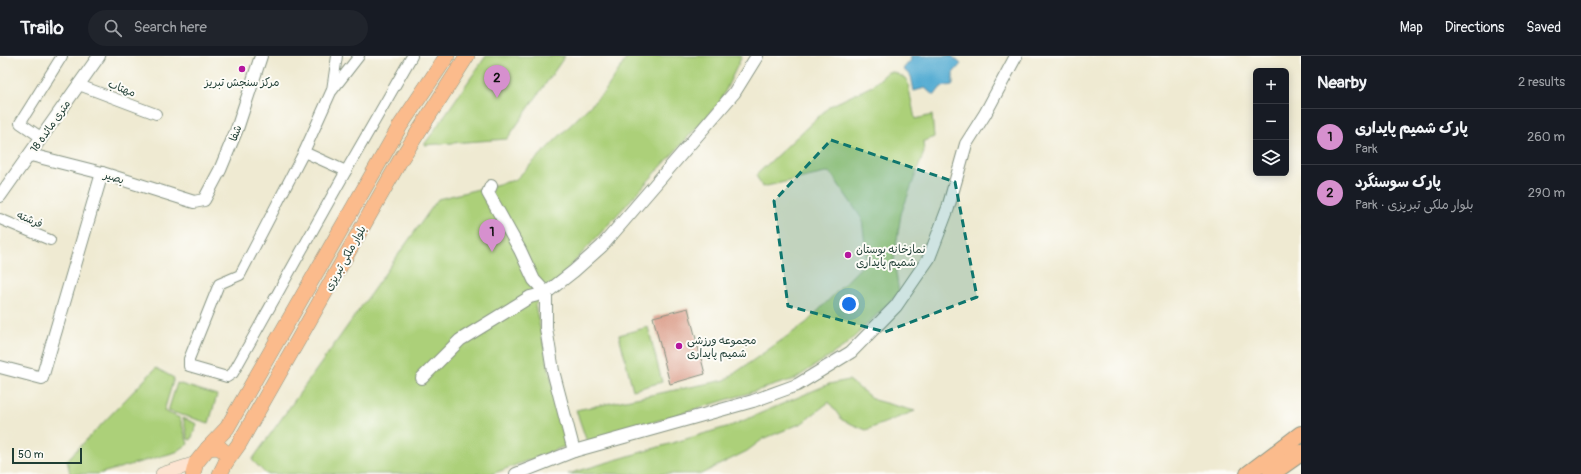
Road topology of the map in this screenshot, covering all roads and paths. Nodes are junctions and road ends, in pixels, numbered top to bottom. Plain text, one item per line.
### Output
1 (62, 56) edge
2 (260, 56) edge
3 (338, 56) edge
4 (359, 56) edge
5 (412, 56) edge
6 (447, 56) edge
7 (467, 56) edge
8 (757, 56) edge
9 (1016, 56) edge
10 (96, 57) edge
11 (79, 85) junction
12 (331, 92) junction
13 (156, 114) dead end
14 (42, 138) junction
15 (304, 152) junction
16 (31, 155) junction
17 (346, 171) junction
18 (102, 173) junction
19 (491, 186) dead end
20 (0, 196) edge
21 (197, 202) joint
22 (0, 219) edge
23 (50, 240) dead end
24 (546, 293) junction
25 (0, 367) edge
26 (422, 378) dead end
27 (1301, 434) edge
28 (208, 448) junction
29 (574, 451) junction
30 (1301, 452) edge
31 (194, 469) edge
32 (225, 470) edge
33 (162, 474) edge
34 (516, 474) edge
35 (1248, 474) edge
36 (1271, 474) edge

1 - 14 street
2 - 21 street, شفا
3 - 12 street
4 - 12 street
5 - 17 street
6 - 28 main road, بلوار ملکى تبریزى
7 - 32 main road, بلوار ملکى تبریزى
8 - 24 street
9 - 29 street
10 - 11 street, 18 متری مائده
11 - 13 street, مهتاب
11 - 14 street, 18 متری مائده
12 - 15 street
14 - 16 street, 18 متری مائده
15 - 17 street
15 - 17 street
16 - 18 street, بصیر
16 - 20 street, 18 متری مائده
18 - 21 street, بصیر
18 - 25 street
19 - 24 street
22 - 23 street, فرشته
24 - 26 street
24 - 29 street
27 - 35 highway
28 - 31 main road, بلوار ملکى تبریزى
28 - 32 main road
29 - 34 street
30 - 36 highway
31 - 33 main road

